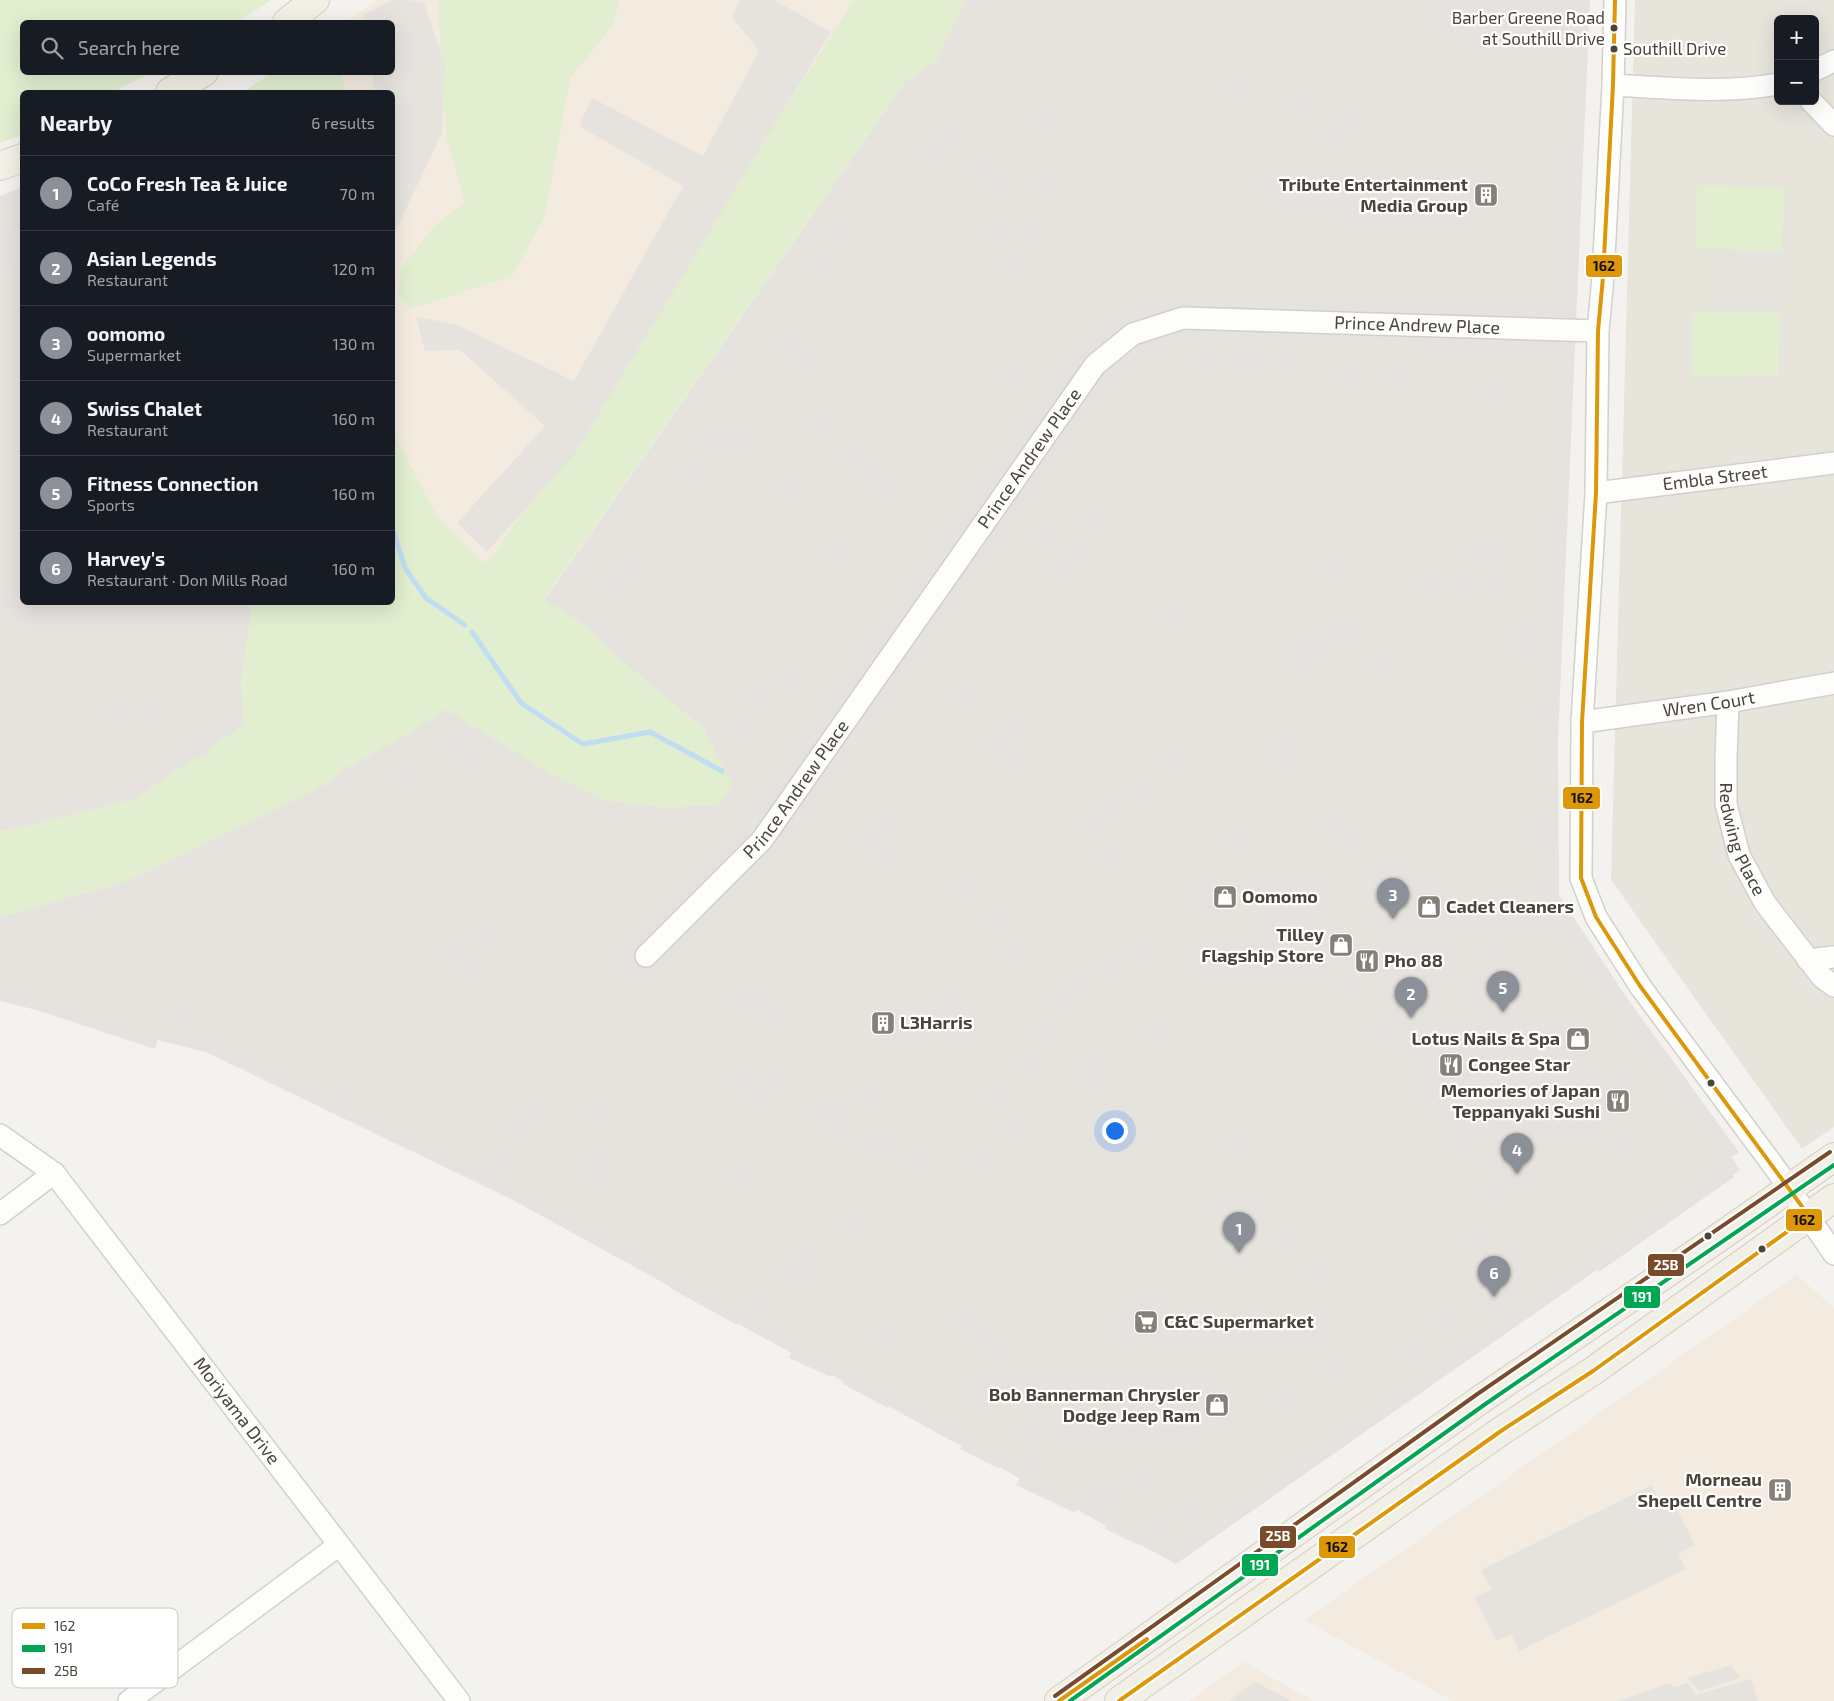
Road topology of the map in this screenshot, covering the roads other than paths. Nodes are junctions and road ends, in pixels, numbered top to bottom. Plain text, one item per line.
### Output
1 (315, 0) edge
2 (1615, 0) edge
3 (290, 20) edge
4 (1834, 61) edge
5 (1819, 68) edge
6 (199, 75) edge
7 (1774, 84) edge
8 (1613, 85) junction
9 (173, 90) edge
10 (1815, 105) edge
11 (1834, 125) edge
12 (20, 159) edge
13 (0, 166) edge
14 (1598, 332) junction
15 (1834, 462) edge
16 (1596, 493) junction
17 (1834, 683) edge
18 (1728, 702) junction
19 (1582, 722) junction
20 (646, 956) dead end
21 (1834, 957) edge
22 (1808, 960) junction
23 (1834, 986) edge
24 (0, 1136) edge
25 (1834, 1157) edge
26 (54, 1173) junction
27 (1790, 1189) junction
28 (1834, 1198) edge
29 (0, 1214) edge
30 (1809, 1216) junction
31 (1834, 1254) edge
32 (339, 1545) junction
33 (178, 1665) edge
34 (146, 1688) edge
35 (129, 1701) edge
36 (459, 1701) edge
37 (1059, 1701) edge
38 (1118, 1701) edge

1 - 3 main road
2 - 8 street
4 - 5 street
6 - 9 main road
7 - 8 street
8 - 14 street
10 - 11 street
12 - 13 main road
14 - 16 street
14 - 20 street, Prince Andrew Place
15 - 16 street, Embla Street
16 - 19 street
17 - 18 street, Wren Court
18 - 19 street, Wren Court
18 - 22 street, Redwing Place
19 - 27 street
21 - 22 street
22 - 23 street, Redwing Place
24 - 26 street, Moriyama Drive
25 - 27 main road
26 - 29 street
26 - 32 street, Moriyama Drive
27 - 30 street
27 - 37 main road
28 - 30 main road
30 - 31 street
30 - 38 main road
32 - 33 street
32 - 36 street, Moriyama Drive
34 - 35 street

